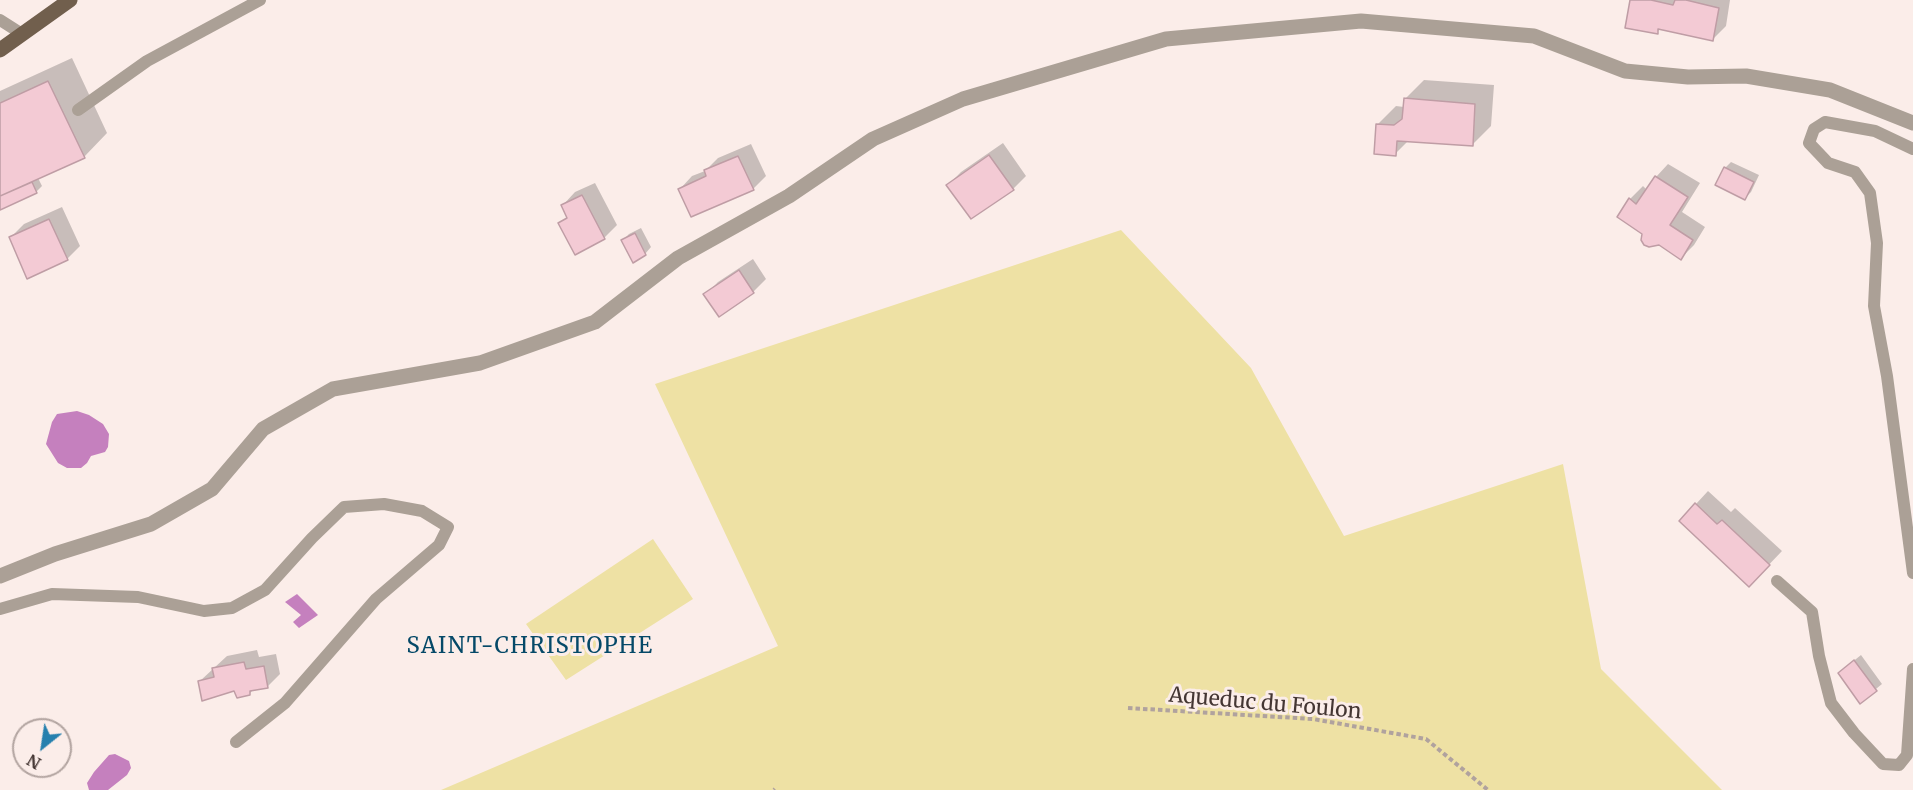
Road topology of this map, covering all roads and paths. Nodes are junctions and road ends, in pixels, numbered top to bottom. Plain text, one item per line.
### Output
1 (70, 0) edge
2 (260, 0) edge
3 (0, 20) edge
4 (22, 34) junction
5 (0, 50) edge
6 (78, 110) dead end
7 (1913, 123) edge
8 (1913, 149) edge
9 (1913, 573) edge
10 (0, 576) edge
11 (1777, 581) dead end
12 (0, 609) edge
13 (1913, 669) edge
14 (1128, 708) dead end
15 (236, 742) dead end
16 (1488, 790) edge

1 - 4 main road
2 - 6 lane
3 - 4 lane
4 - 5 main road
7 - 10 street
8 - 9 lane
11 - 13 lane
12 - 15 lane
14 - 16 path, Aqueduc du Foulon

